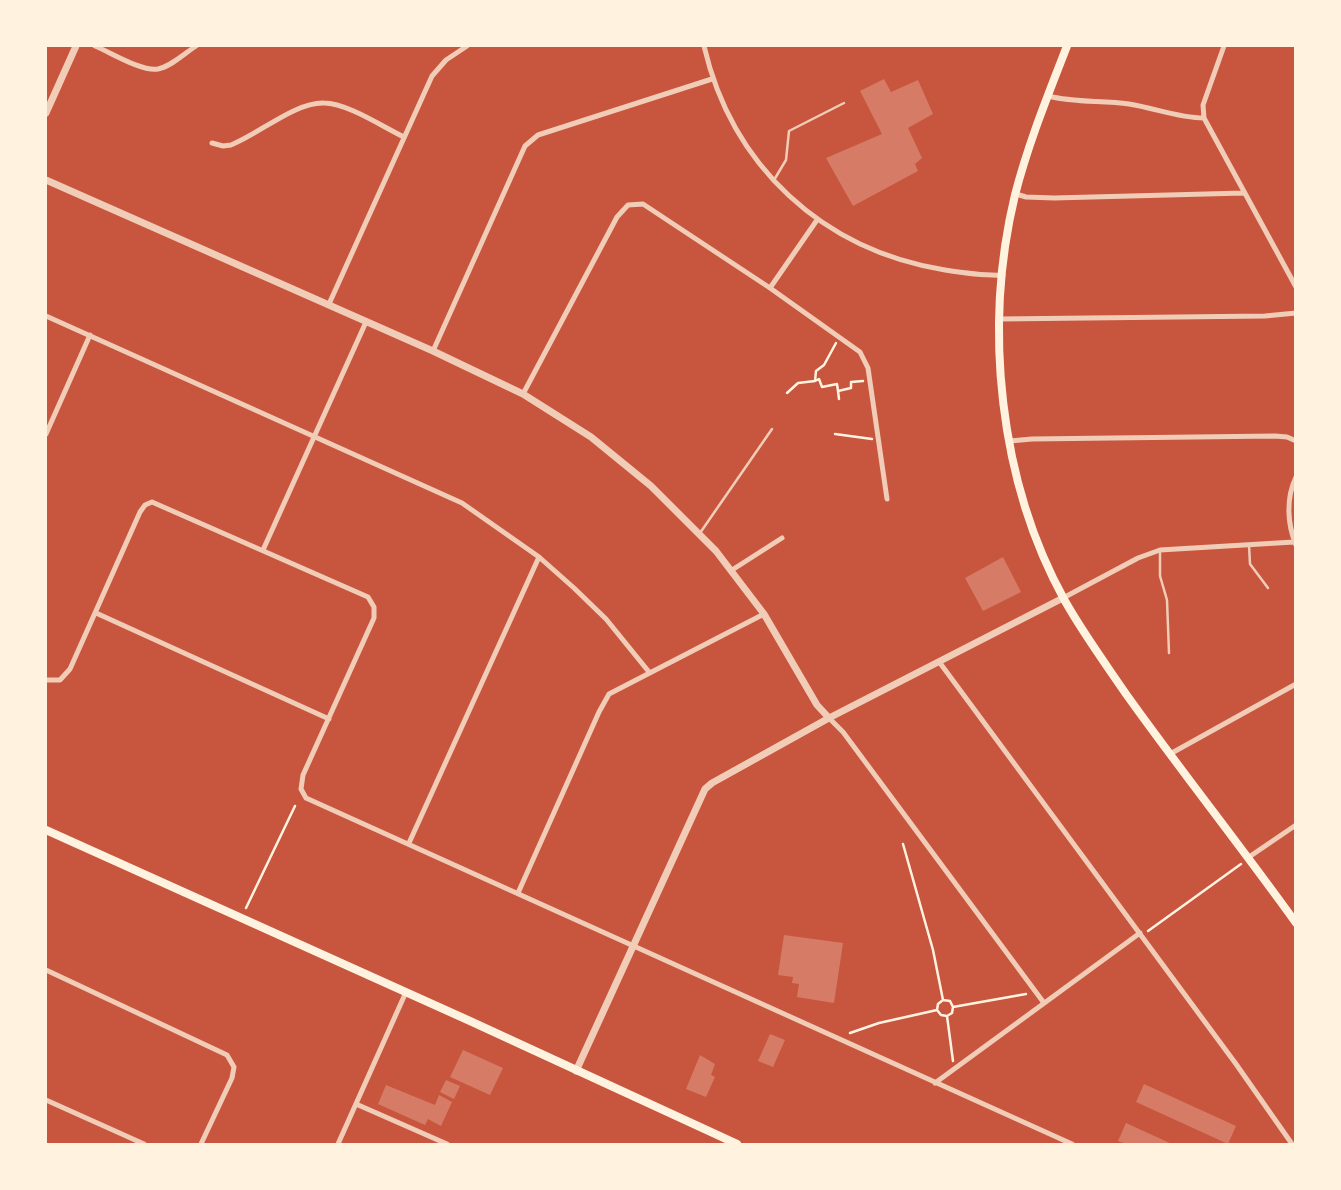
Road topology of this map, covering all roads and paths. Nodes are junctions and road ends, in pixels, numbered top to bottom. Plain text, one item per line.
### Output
1 (76, 46) edge
2 (95, 46) edge
3 (196, 46) edge
4 (467, 46) edge
5 (704, 46) edge
6 (1067, 46) edge
7 (1224, 46) edge
8 (712, 79) junction
9 (1048, 96) junction
10 (844, 103) dead end
11 (46, 113) edge
12 (1204, 118) junction
13 (404, 137) junction
14 (212, 143) dead end
15 (46, 180) edge
16 (774, 180) junction
17 (1244, 193) junction
18 (1016, 194) junction
19 (817, 220) junction
20 (1003, 275) junction
21 (1296, 287) edge
22 (770, 288) junction
23 (329, 304) junction
24 (1296, 313) edge
25 (46, 316) edge
26 (1000, 319) junction
27 (366, 322) junction
28 (90, 335) junction
29 (840, 337) junction
30 (433, 351) junction
31 (870, 380) junction
32 (815, 381) junction
33 (838, 391) junction
34 (787, 393) dead end
35 (523, 394) junction
36 (839, 399) dead end
37 (772, 429) dead end
38 (46, 434) edge
39 (835, 434) dead end
40 (316, 436) junction
41 (878, 439) junction
42 (1010, 441) junction
43 (1296, 441) edge
44 (1296, 477) edge
45 (887, 499) dead end
46 (700, 533) junction
47 (782, 538) dead end
48 (1295, 544) edge
49 (1249, 545) junction
50 (1160, 550) junction
51 (264, 551) junction
52 (539, 557) junction
53 (732, 570) junction
54 (1268, 588) dead end
55 (1063, 598) junction
56 (96, 613) junction
57 (764, 614) junction
58 (1169, 653) dead end
59 (940, 663) junction
60 (649, 672) junction
61 (46, 680) edge
62 (1296, 684) edge
63 (829, 718) junction
64 (329, 719) junction
65 (1169, 754) junction
66 (295, 806) dead end
67 (1296, 825) edge
68 (46, 830) edge
69 (409, 843) junction
70 (903, 844) dead end
71 (1249, 858) junction
72 (1241, 864) dead end
73 (518, 893) junction
74 (245, 911) dead end
75 (1296, 923) edge
76 (1148, 931) dead end
77 (1140, 933) junction
78 (632, 946) junction
79 (46, 970) edge
80 (407, 992) junction
81 (1028, 993) dead end
82 (943, 1000) junction
83 (1044, 1003) junction
84 (953, 1007) junction
85 (937, 1010) junction
86 (947, 1016) junction
87 (849, 1035) dead end
88 (953, 1061) dead end
89 (576, 1071) junction
90 (934, 1083) junction
91 (46, 1100) edge
92 (356, 1104) junction
93 (144, 1144) edge
94 (201, 1144) edge
95 (338, 1144) edge
96 (447, 1144) edge
97 (737, 1144) edge
98 (1072, 1144) edge
99 (1292, 1144) edge

1 - 11 street
2 - 3 street
4 - 13 street
5 - 8 street
6 - 9 main road
7 - 12 street
8 - 16 street
8 - 30 street
9 - 12 street
9 - 18 main road
10 - 16 lane
12 - 17 street
13 - 14 street
13 - 23 street
15 - 23 street
16 - 19 street
17 - 18 street
17 - 21 street
18 - 20 main road
19 - 20 street
19 - 22 street
20 - 26 main road
22 - 29 street
22 - 35 street
23 - 27 street
24 - 26 street
25 - 28 street
26 - 42 main road
27 - 30 street
27 - 40 street
28 - 38 street
28 - 40 street
29 - 31 street
29 - 32 path
30 - 35 street
31 - 33 path
31 - 41 street
32 - 33 path
32 - 34 path
33 - 36 path
35 - 46 street
37 - 46 lane
39 - 41 path
40 - 51 street
40 - 52 street
41 - 45 street
42 - 43 street
42 - 55 main road
44 - 48 street
46 - 53 street
47 - 53 street
48 - 49 street
49 - 50 street
49 - 54 lane
50 - 55 street
50 - 58 lane
51 - 56 street
51 - 64 street
52 - 60 street
52 - 69 street
53 - 57 street
55 - 59 street
55 - 65 main road
56 - 61 street
56 - 64 street
57 - 60 street
57 - 63 street
59 - 63 street
59 - 77 street
60 - 73 street
62 - 65 street
63 - 78 street
63 - 83 street
64 - 69 street
65 - 71 main road
66 - 74 path
67 - 71 street
68 - 80 main road
69 - 73 street
70 - 82 path
71 - 75 main road
72 - 76 path
73 - 78 street
77 - 83 street
77 - 99 street
78 - 89 street
78 - 90 street
79 - 94 street
80 - 89 main road
80 - 92 street
81 - 84 path
82 - 84 path
82 - 85 path
83 - 90 street
84 - 86 path
85 - 86 path
85 - 87 path
86 - 88 path
89 - 97 main road
90 - 98 street
91 - 93 street
92 - 95 street
92 - 96 street

